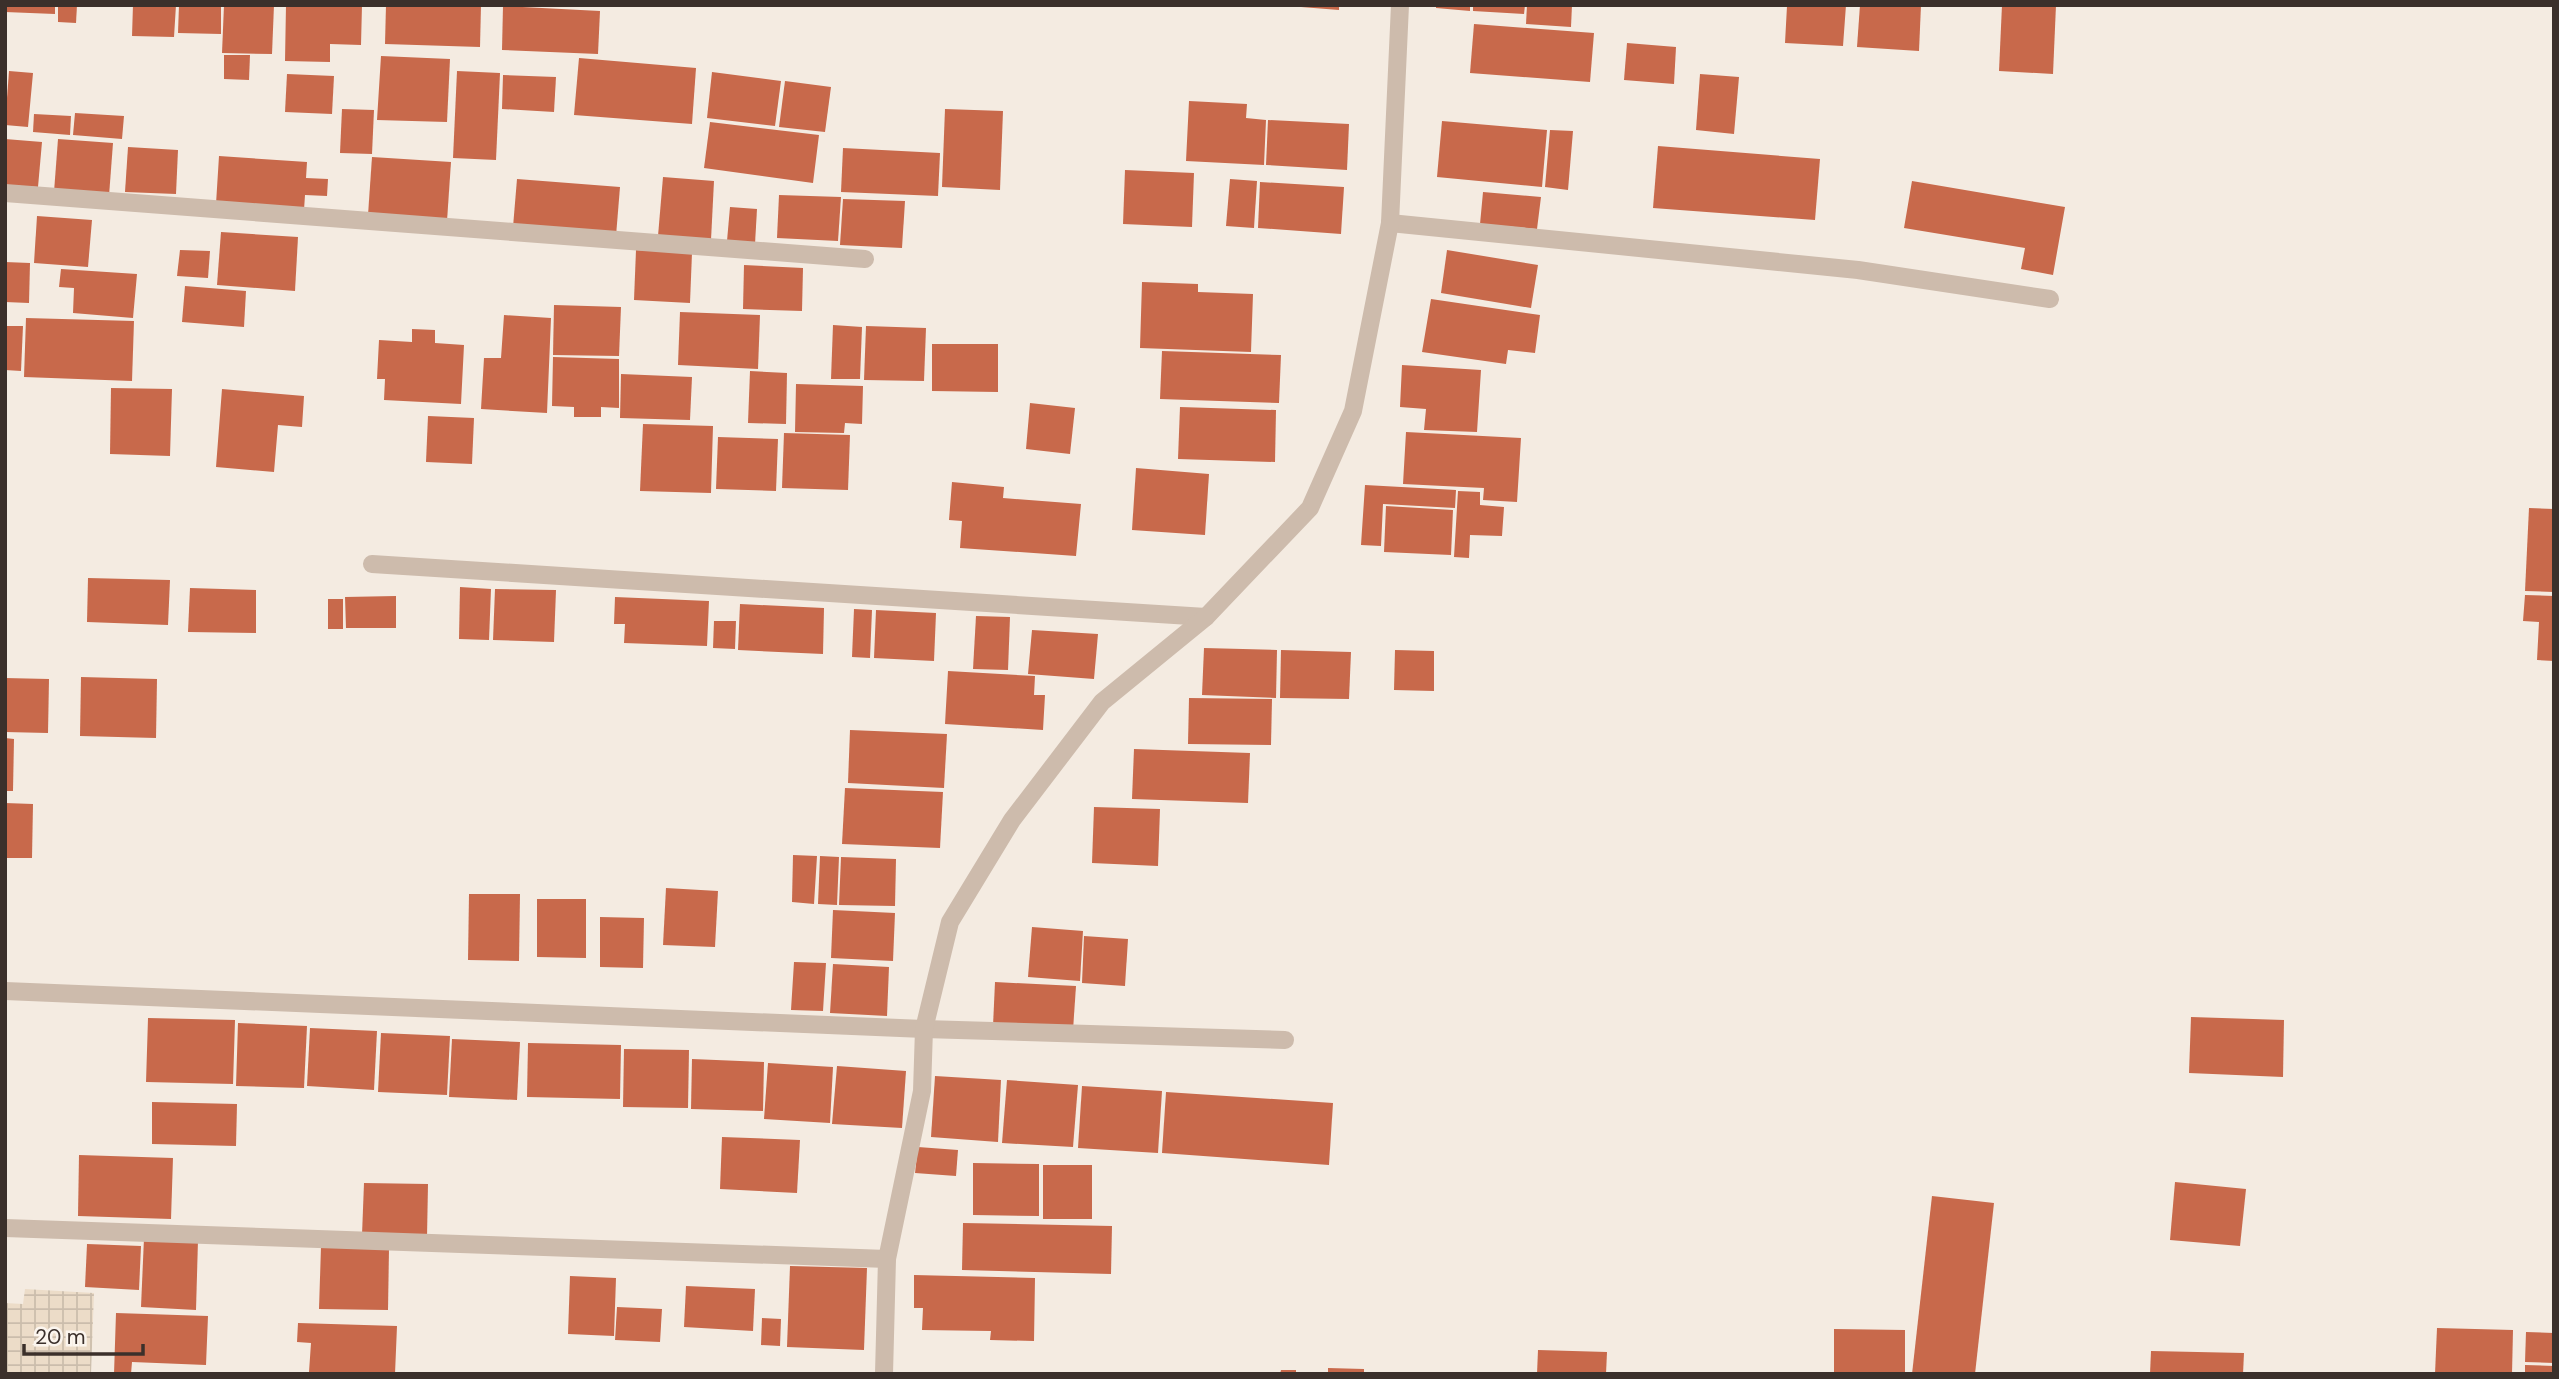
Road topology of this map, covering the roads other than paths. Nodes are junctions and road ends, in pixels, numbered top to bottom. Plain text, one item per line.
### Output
1 (1400, 5) edge
2 (5, 193) edge
3 (1390, 223) junction
4 (865, 259) dead end
5 (2050, 299) dead end
6 (372, 564) dead end
7 (1206, 617) junction
8 (5, 991) edge
9 (924, 1029) junction
10 (1285, 1040) dead end
11 (5, 1228) edge
12 (887, 1259) junction
13 (884, 1374) edge

1 - 3 street
2 - 4 street
3 - 5 street
3 - 7 street
6 - 7 street
7 - 9 street
8 - 9 street
9 - 10 street
9 - 12 street
11 - 12 street
12 - 13 street

